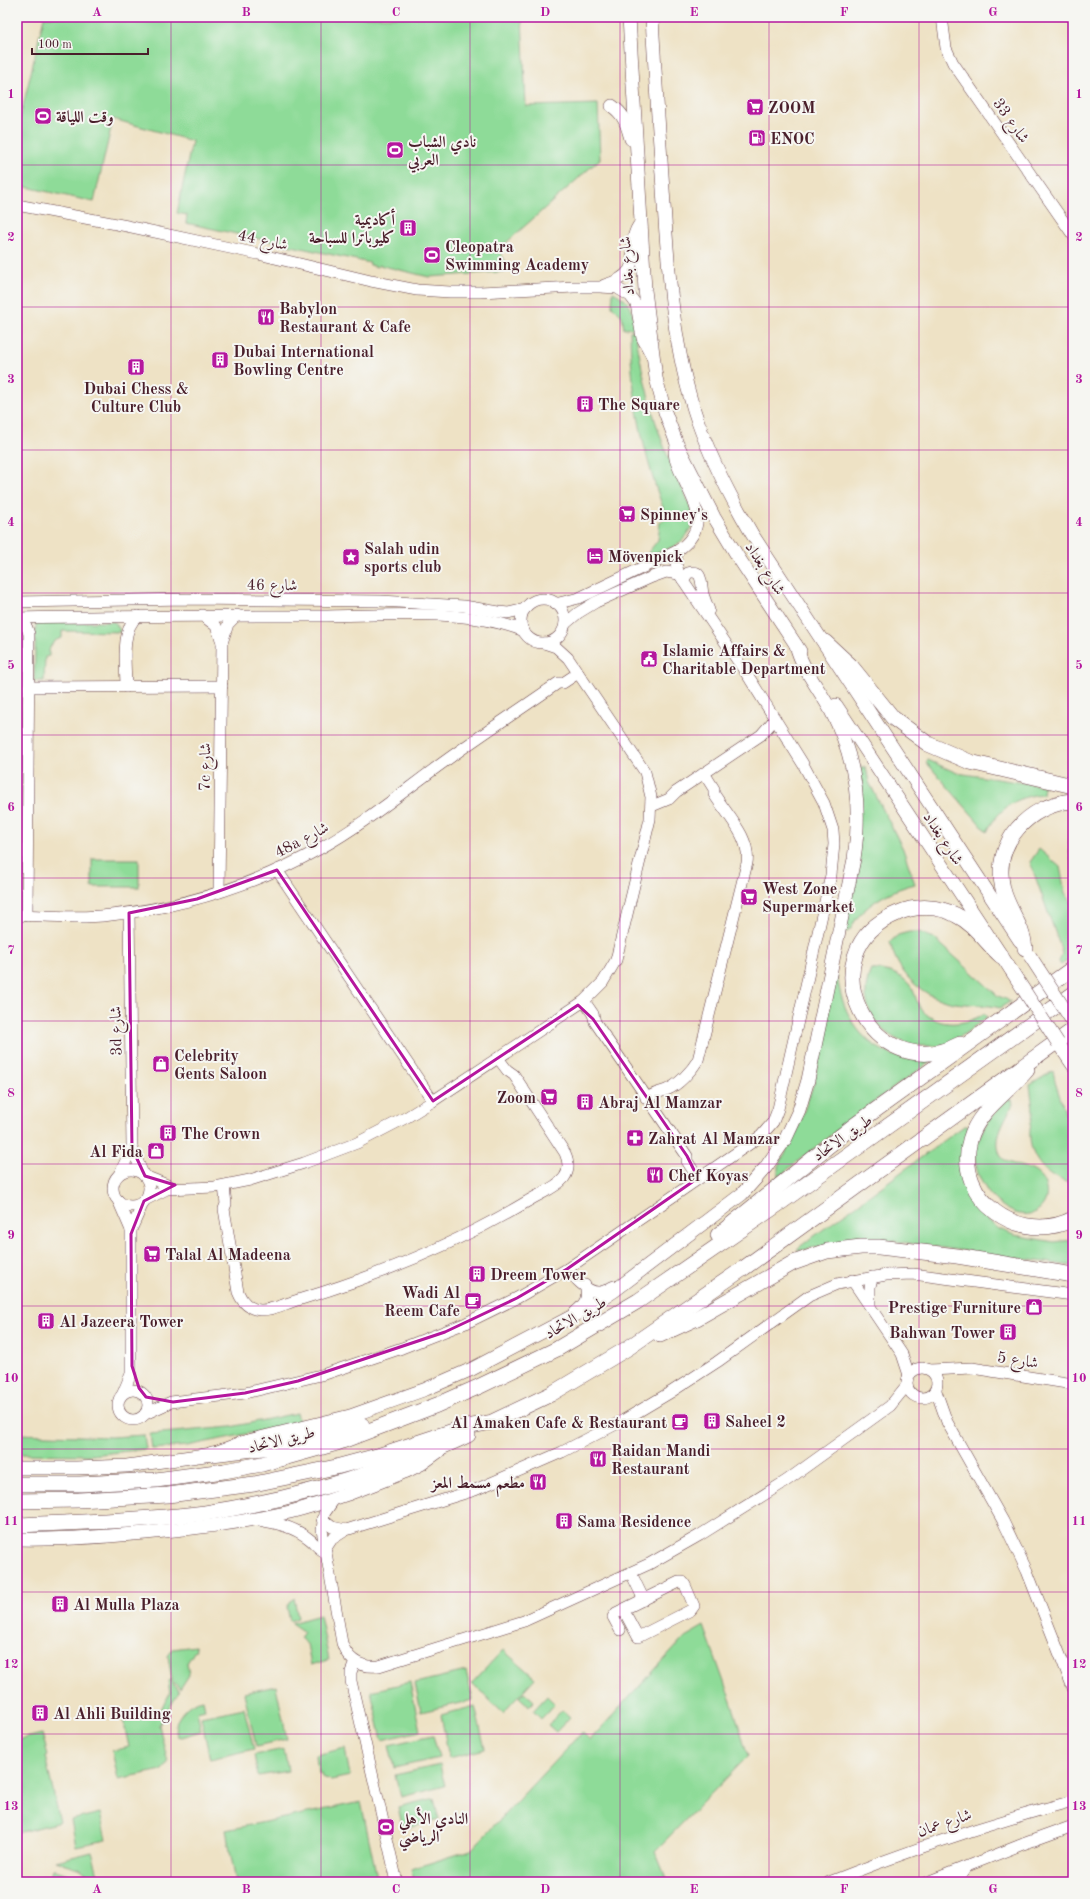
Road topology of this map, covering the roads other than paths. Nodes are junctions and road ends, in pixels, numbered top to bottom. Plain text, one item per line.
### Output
1 (630, 17) edge
2 (652, 17) edge
3 (942, 17) edge
4 (612, 106) dead end
5 (638, 170) junction
6 (17, 204) edge
7 (640, 223) junction
8 (1073, 235) edge
9 (600, 286) junction
10 (652, 357) junction
11 (677, 444) junction
12 (677, 551) junction
13 (681, 577) junction
14 (18, 602) edge
15 (555, 604) junction
16 (526, 609) junction
17 (202, 615) junction
18 (237, 615) junction
19 (112, 616) junction
20 (138, 616) junction
21 (17, 618) edge
22 (564, 628) junction
23 (524, 632) junction
24 (126, 636) junction
25 (723, 639) junction
26 (222, 642) junction
27 (825, 642) junction
28 (544, 643) junction
29 (796, 644) junction
30 (565, 655) junction
31 (576, 670) junction
32 (222, 686) junction
33 (28, 687) junction
34 (126, 687) junction
35 (777, 723) junction
36 (701, 775) junction
37 (1073, 786) edge
38 (651, 801) junction
39 (1073, 801) edge
40 (277, 870) junction
41 (219, 892) junction
42 (129, 913) junction
43 (22, 915) edge
44 (1028, 952) junction
45 (1001, 956) junction
46 (1073, 968) edge
47 (1073, 994) edge
48 (581, 1003) junction
49 (1073, 1022) edge
50 (994, 1026) junction
51 (1073, 1030) edge
52 (1042, 1052) junction
53 (502, 1056) junction
54 (1073, 1065) edge
55 (433, 1101) junction
56 (648, 1101) junction
57 (132, 1148) junction
58 (120, 1174) junction
59 (144, 1175) junction
60 (701, 1176) junction
61 (220, 1187) junction
62 (175, 1188) junction
63 (118, 1200) junction
64 (145, 1200) junction
65 (1073, 1219) edge
66 (131, 1230) junction
67 (570, 1267) junction
68 (1073, 1275) edge
69 (872, 1277) junction
70 (852, 1280) junction
71 (628, 1281) junction
72 (665, 1281) junction
73 (583, 1284) junction
74 (1073, 1295) edge
75 (870, 1307) junction
76 (560, 1322) junction
77 (628, 1348) junction
78 (902, 1354) junction
79 (132, 1366) junction
80 (958, 1368) junction
81 (925, 1369) junction
82 (908, 1380) junction
83 (1073, 1384) edge
84 (937, 1387) junction
85 (123, 1393) junction
86 (144, 1395) junction
87 (919, 1398) junction
88 (172, 1402) junction
89 (890, 1406) junction
90 (145, 1414) junction
91 (397, 1420) junction
92 (492, 1422) junction
93 (947, 1422) junction
94 (445, 1446) junction
95 (212, 1454) junction
96 (17, 1462) edge
97 (17, 1468) edge
98 (51, 1468) junction
99 (17, 1484) edge
100 (335, 1498) junction
101 (17, 1501) edge
102 (254, 1519) junction
103 (322, 1519) junction
104 (17, 1525) edge
105 (346, 1530) junction
106 (17, 1539) edge
107 (41, 1540) junction
108 (17, 1547) edge
109 (325, 1550) junction
110 (631, 1573) junction
111 (644, 1600) junction
112 (623, 1609) junction
113 (339, 1622) junction
114 (620, 1630) dead end
115 (401, 1658) junction
116 (355, 1662) junction
117 (1070, 1671) edge
118 (1072, 1684) edge
119 (1073, 1801) edge
120 (1073, 1826) edge
121 (965, 1868) junction
122 (397, 1882) edge
123 (829, 1882) edge
124 (927, 1882) edge
125 (956, 1882) edge

1 - 5 main road, شارع بغداد
2 - 27 main road, شارع بغداد
3 - 8 street, شارع 33
4 - 5 main road
5 - 7 main road, شارع بغداد
6 - 9 street, شارع 44
7 - 9 street, شارع 44
7 - 10 main road, شارع بغداد
9 - 10 street, شارع 44
10 - 11 main road, شارع بغداد
11 - 12 street
11 - 29 main road, شارع بغداد
12 - 13 street
12 - 15 street
13 - 22 street
13 - 25 street
13 - 25 street
14 - 16 street, شارع 46
15 - 16 street
15 - 22 street
16 - 23 street
17 - 18 street, شارع 46
17 - 20 street, شارع 46
17 - 26 street, 7c شارع
18 - 23 street, شارع 46
18 - 26 street, 7c شارع
19 - 20 street, شارع 46
19 - 21 street, شارع 46
19 - 24 street
20 - 24 street
21 - 33 street
22 - 28 street
22 - 30 street
23 - 28 street
24 - 34 street
25 - 35 street
26 - 32 street, 7c شارع
27 - 37 highway
27 - 44 main road, شارع بغداد
28 - 30 street
29 - 45 main road, شارع بغداد
29 - 71 main road
30 - 31 street
31 - 38 street
31 - 40 street, 48a شارع
32 - 34 street
32 - 41 street, 7c شارع
33 - 34 street
33 - 43 street
35 - 36 street
35 - 60 street
36 - 38 street
36 - 56 street
38 - 48 street
39 - 44 highway
40 - 41 street, 48a شارع
40 - 55 street
41 - 42 street, 48a شارع
42 - 43 street, 48a شارع
42 - 57 street, 3d شارع
44 - 49 main road, شارع بغداد, bridge
45 - 50 highway
45 - 54 main road, شارع بغداد, bridge
46 - 50 highway
47 - 72 highway, طريق الاتحاد
48 - 53 street
48 - 56 street
50 - 72 highway
51 - 52 highway
52 - 65 highway
52 - 77 highway
53 - 55 street
53 - 61 street
55 - 61 street
56 - 60 street
57 - 58 street, 3d شارع
57 - 59 street, 3d شارع
58 - 59 street
58 - 63 street
59 - 62 street
59 - 64 street
60 - 67 street
61 - 62 street
62 - 64 street
63 - 64 street
63 - 66 street
64 - 66 street
66 - 79 street
67 - 73 street
67 - 88 street
68 - 77 highway
69 - 70 street
69 - 74 street
69 - 75 street
70 - 75 street
70 - 105 street
71 - 73 street
71 - 76 main road
72 - 91 highway, طريق الاتحاد
73 - 76 street
75 - 78 street
76 - 95 main road
77 - 92 highway
78 - 81 street
78 - 82 street
79 - 85 street
79 - 86 street
80 - 81 street, شارع 5
80 - 83 street, شارع 5
80 - 84 street
81 - 82 street
81 - 84 street
82 - 87 street
82 - 89 street
84 - 87 street
84 - 93 street
85 - 86 street
85 - 90 street
86 - 88 street
86 - 90 street
87 - 89 street
87 - 93 street
88 - 90 street
89 - 110 street
91 - 95 highway
91 - 99 highway, طريق الاتحاد
92 - 94 highway
92 - 101 highway
93 - 117 street
94 - 100 main road
94 - 104 highway
95 - 98 main road
96 - 98 main road
97 - 98 main road
100 - 102 main road
100 - 103 street
102 - 107 main road
102 - 109 street
103 - 105 street
103 - 109 street
105 - 109 street
106 - 107 main road
107 - 108 main road
109 - 113 street
110 - 111 street
110 - 115 street
111 - 112 street
111 - 112 street
112 - 114 street
113 - 115 street
113 - 116 street
115 - 116 street
116 - 122 street
117 - 118 street
119 - 123 street, شارع عمان
120 - 121 street
121 - 124 street
121 - 125 street

